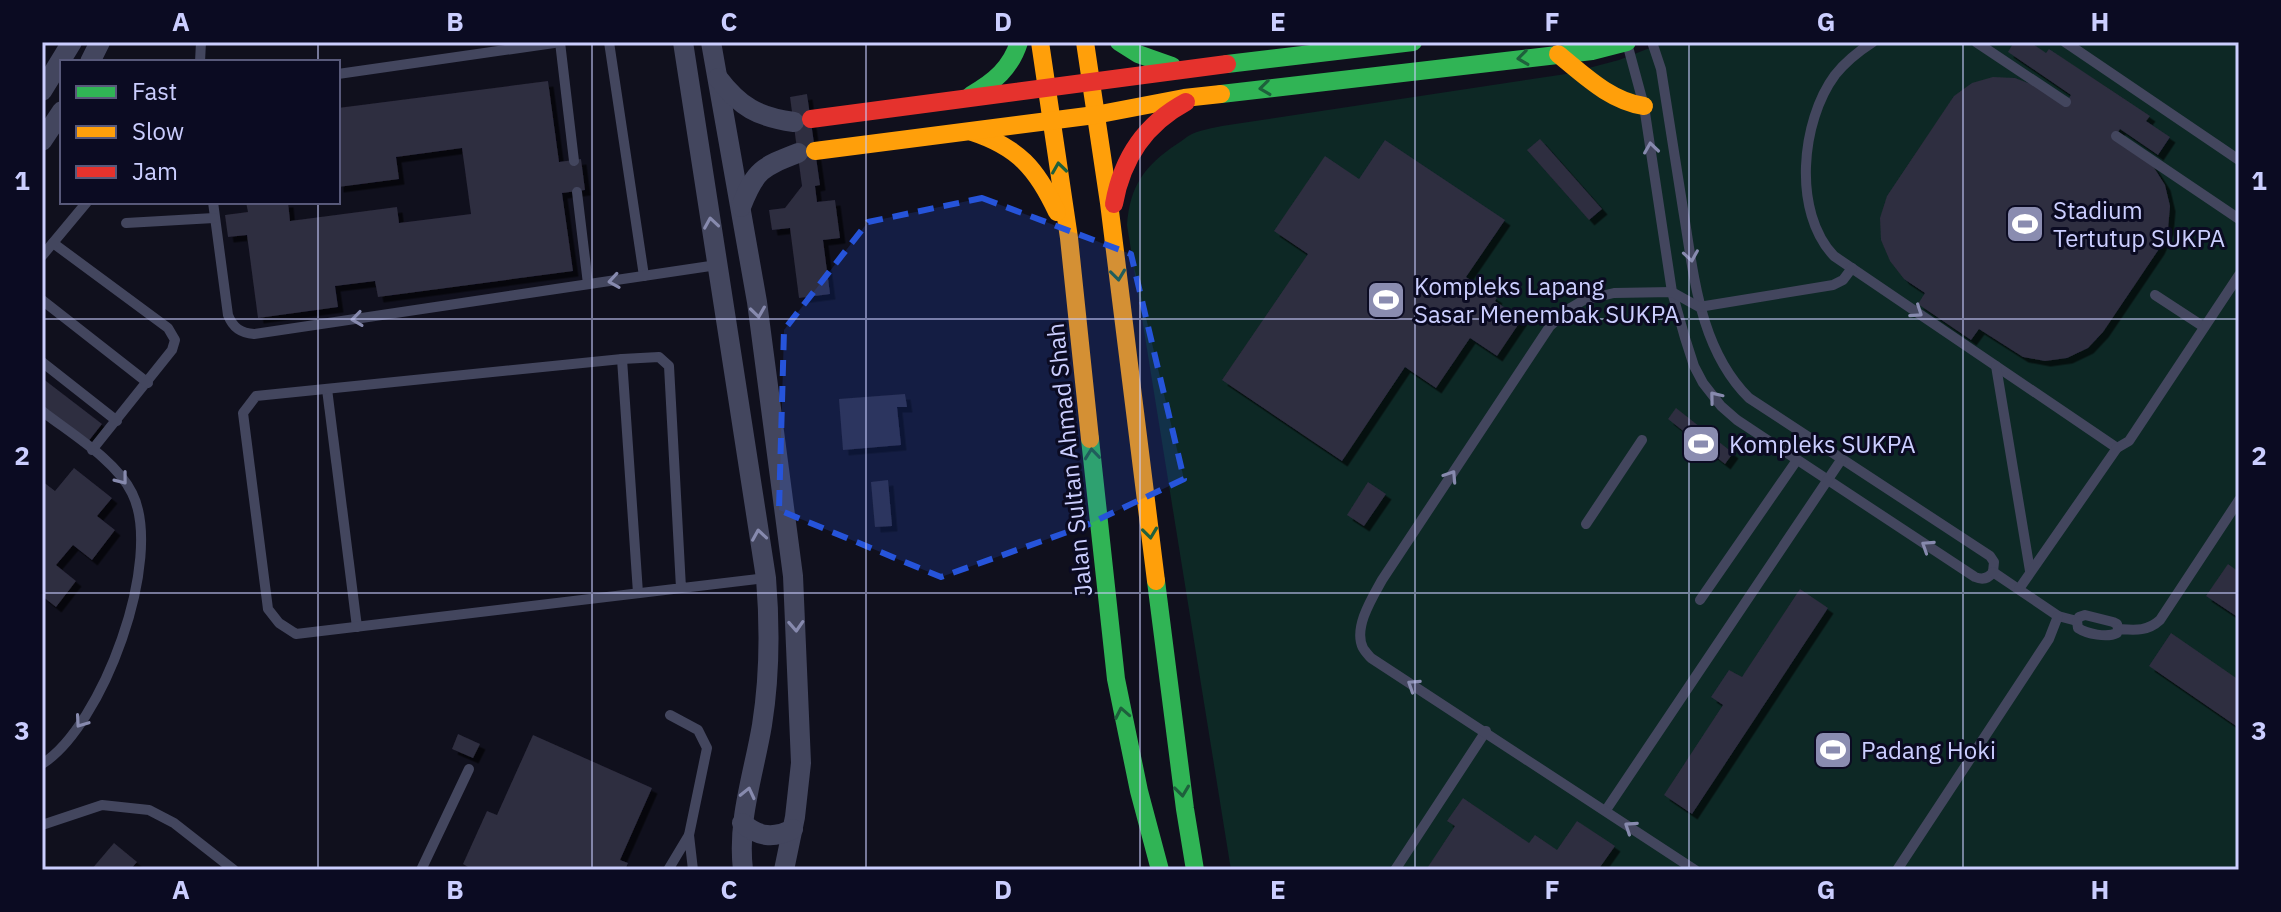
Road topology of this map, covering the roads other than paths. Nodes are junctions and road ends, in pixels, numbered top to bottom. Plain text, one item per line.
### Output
1 (72, 42) edge
2 (100, 42) edge
3 (561, 42) edge
4 (609, 42) edge
5 (683, 42) edge
6 (711, 42) edge
7 (1019, 42) edge
8 (1040, 42) edge
9 (1085, 42) edge
10 (1119, 42) edge
11 (1413, 42) edge
12 (1627, 42) edge
13 (1652, 42) edge
14 (1873, 42) edge
15 (1976, 42) edge
16 (2065, 42) edge
17 (1558, 54) junction
18 (61, 60) edge
19 (91, 60) edge
20 (60, 62) edge
21 (1182, 69) junction
22 (340, 74) edge
23 (718, 78) junction
24 (1090, 81) junction
25 (1047, 87) junction
26 (42, 91) edge
27 (1217, 94) junction
28 (967, 97) junction
29 (2066, 102) dead end
30 (1644, 106) junction
31 (60, 114) edge
32 (1095, 115) junction
33 (802, 120) joint
34 (1053, 120) junction
35 (968, 130) junction
36 (2116, 136) dead end
37 (42, 141) edge
38 (807, 152) joint
39 (2239, 160) edge
40 (574, 161) dead end
41 (577, 192) dead end
42 (85, 204) edge
43 (213, 204) edge
44 (741, 207) junction
45 (214, 218) junction
46 (2239, 219) edge
47 (126, 223) dead end
48 (1069, 238) junction
49 (1113, 240) junction
50 (53, 243) junction
51 (42, 256) edge
52 (717, 265) junction
53 (1852, 268) junction
54 (2239, 275) edge
55 (644, 276) junction
56 (588, 284) junction
57 (1672, 292) junction
58 (2155, 295) dead end
59 (42, 300) edge
60 (1699, 307) junction
61 (2204, 327) junction
62 (622, 359) junction
63 (42, 362) edge
64 (1996, 366) junction
65 (148, 383) junction
66 (327, 389) junction
67 (42, 411) edge
68 (117, 421) junction
69 (1642, 440) dead end
70 (2117, 448) junction
71 (92, 450) junction
72 (1797, 460) junction
73 (1841, 460) junction
74 (1828, 480) junction
75 (2239, 500) edge
76 (1586, 524) dead end
77 (2030, 571) junction
78 (1993, 572) junction
79 (766, 578) junction
80 (681, 588) junction
81 (2019, 589) junction
82 (638, 593) junction
83 (1700, 600) dead end
84 (2058, 616) junction
85 (357, 627) junction
86 (670, 715) dead end
87 (1486, 731) junction
88 (42, 764) edge
89 (469, 769) dead end
90 (1606, 810) junction
91 (742, 823) junction
92 (42, 825) edge
93 (793, 829) junction
94 (689, 835) junction
95 (234, 870) edge
96 (421, 870) edge
97 (668, 870) edge
98 (693, 870) edge
99 (743, 870) edge
100 (784, 870) edge
101 (1160, 870) edge
102 (1195, 870) edge
103 (1395, 870) edge
104 (1695, 870) edge
105 (1897, 870) edge

1 - 18 street
2 - 19 street
3 - 22 lane
3 - 40 lane
4 - 55 lane
52 -> 5 street
6 - 23 street
7 - 28 main road
8 - 25 main road, Jalan Sultan Ahmad Shah
9 - 24 main road
10 - 21 main road
11 - 21 main road
12 - 17 main road
12 - 30 lane
13 -> 60 lane
14 - 53 lane
15 - 29 lane
16 - 39 lane
17 -> 27 main road
17 - 30 main road
20 - 26 street
21 - 24 main road
23 - 33 street
23 - 44 street
24 - 25 main road
24 - 32 main road
25 - 28 main road
25 - 34 main road, Jalan Sultan Ahmad Shah
27 - 32 main road
27 - 49 main road
28 - 33 main road
57 -> 30 lane
31 - 37 street
32 - 34 main road
32 - 49 main road
34 - 35 main road
48 -> 34 main road, Jalan Sultan Ahmad Shah
35 - 38 main road
35 - 48 main road
36 - 46 lane
38 - 44 street
41 - 56 lane
42 - 50 lane
43 - 45 lane
44 -> 93 street
45 - 47 lane
56 -> 45 lane
101 -> 48 main road, Jalan Sultan Ahmad Shah
49 -> 102 main road
50 - 51 lane
50 - 65 lane
52 - 55 lane
79 -> 52 street
53 - 60 lane
53 -> 64 lane
54 - 61 lane
55 -> 56 lane
57 - 60 lane
72 -> 57 lane
87 -> 57 lane
58 - 61 lane
59 - 65 lane
60 - 73 lane
61 - 70 lane
62 - 66 lane
62 - 80 lane
62 - 82 lane
63 - 68 lane
64 - 70 lane
64 - 77 lane
65 - 68 lane
66 - 85 lane
66 - 85 lane
67 - 71 lane
68 - 71 lane
69 - 76 lane
70 - 77 lane
71 -> 88 lane
72 - 74 lane
72 - 83 lane
73 - 74 lane
73 - 78 lane
78 -> 74 lane
74 - 90 lane
75 - 84 lane
77 - 81 lane
78 - 81 lane
79 - 80 lane
91 -> 79 street
80 - 82 lane
81 - 84 lane
82 - 85 lane
84 - 105 lane
86 - 94 lane
87 - 90 lane
87 - 103 lane
89 - 96 lane
104 -> 90 lane
91 - 93 street
91 - 99 street
92 - 95 lane
93 - 100 street
94 - 97 lane
94 - 98 lane

